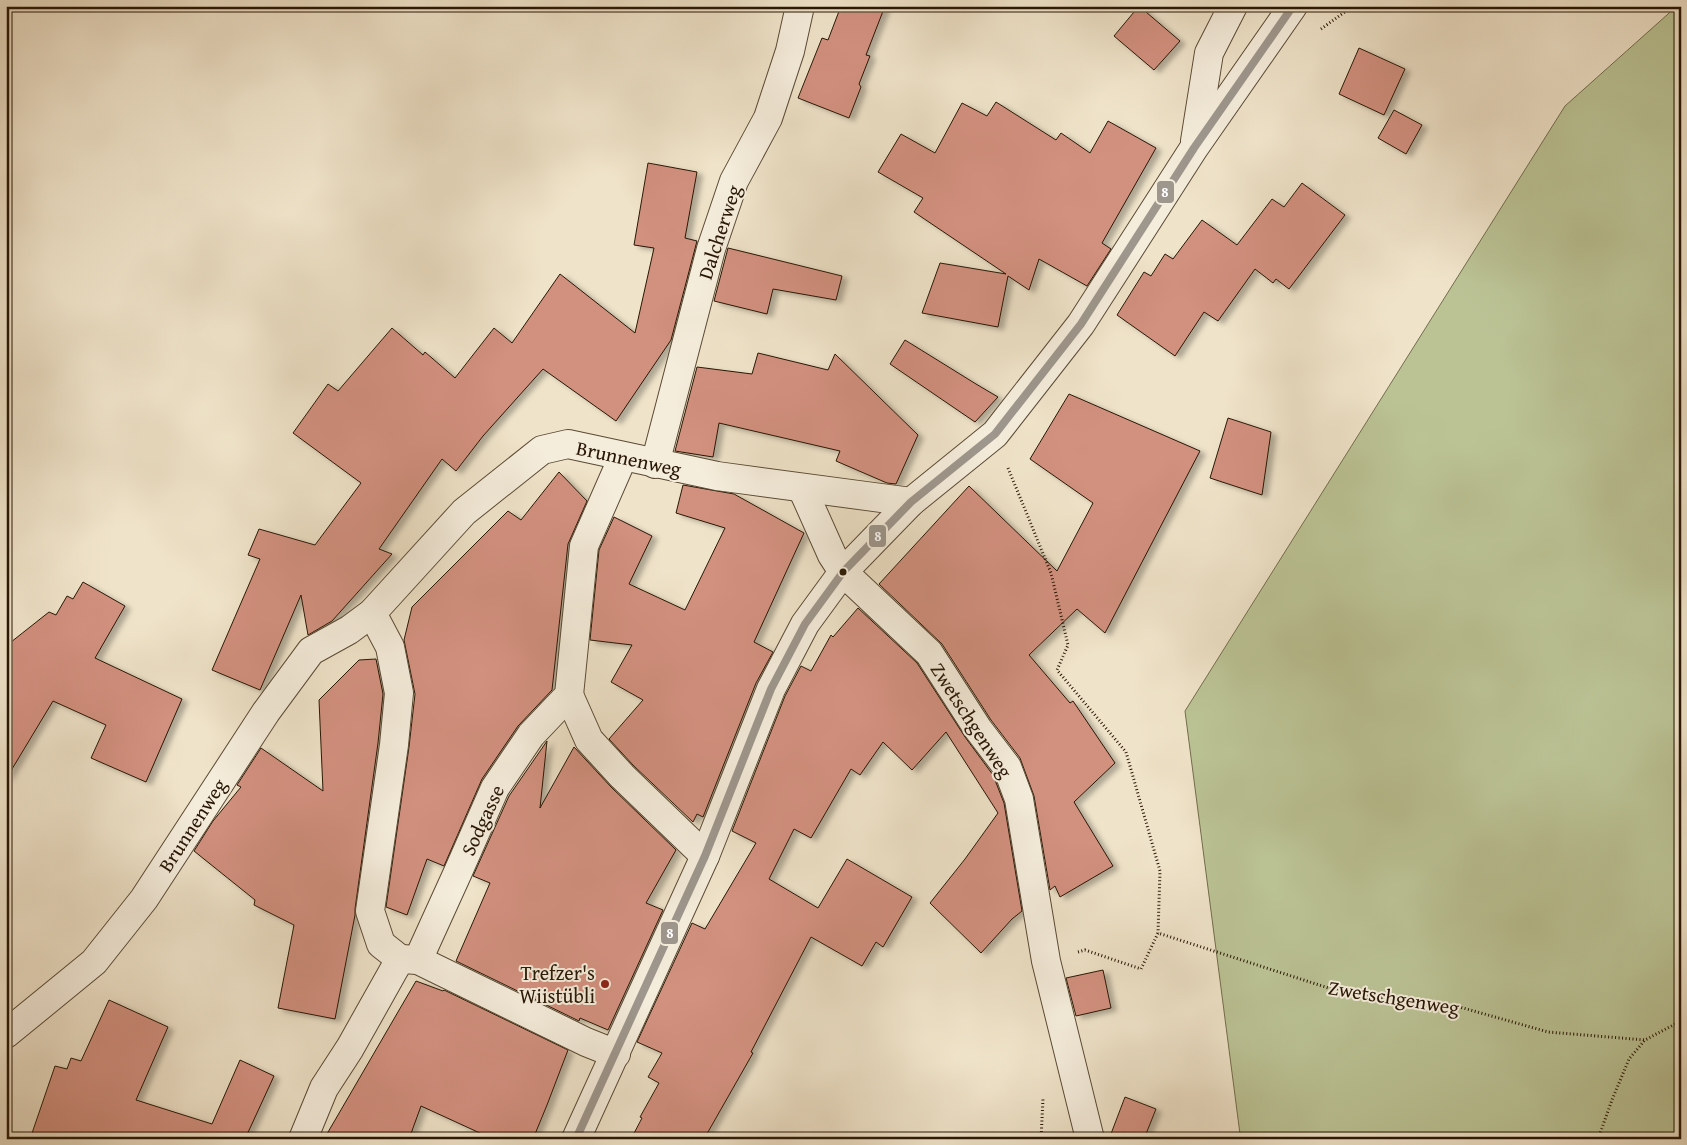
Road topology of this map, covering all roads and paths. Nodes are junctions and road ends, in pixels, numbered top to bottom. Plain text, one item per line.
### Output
1 (800, 6) edge
2 (1233, 6) edge
3 (1293, 6) edge
4 (1194, 148) junction
5 (995, 434) junction
6 (623, 457) junction
7 (655, 464) junction
8 (802, 488) junction
9 (911, 502) junction
10 (843, 572) junction
11 (372, 613) junction
12 (569, 695) junction
13 (705, 856) junction
14 (1158, 933) junction
15 (409, 959) junction
16 (1046, 961) junction
17 (1681, 1021) edge
18 (6, 1034) edge
19 (1645, 1040) junction
20 (616, 1054) junction
21 (303, 1139) edge
22 (576, 1139) edge
23 (1090, 1139) edge
24 (1598, 1139) edge

1 - 7 street, Dalcherweg
2 - 4 street
3 - 4 street
4 - 5 street
5 - 9 street
5 - 14 path
6 - 7 street, Brunnenweg
6 - 11 street, Brunnenweg
6 - 12 street
7 - 8 street, Brunnenweg
8 - 9 street, Brunnenweg
8 - 10 street
9 - 10 street
10 - 13 street
10 - 16 street, Zwetschgenweg
11 - 15 street
11 - 18 street, Brunnenweg
12 - 13 street
12 - 15 street, Sodgasse
13 - 20 street
14 - 16 path
14 - 19 path, Zwetschgenweg
15 - 20 street
15 - 21 street, Sodgasse
16 - 23 street, Zwetschgenweg
17 - 19 path
19 - 24 path
20 - 22 street

